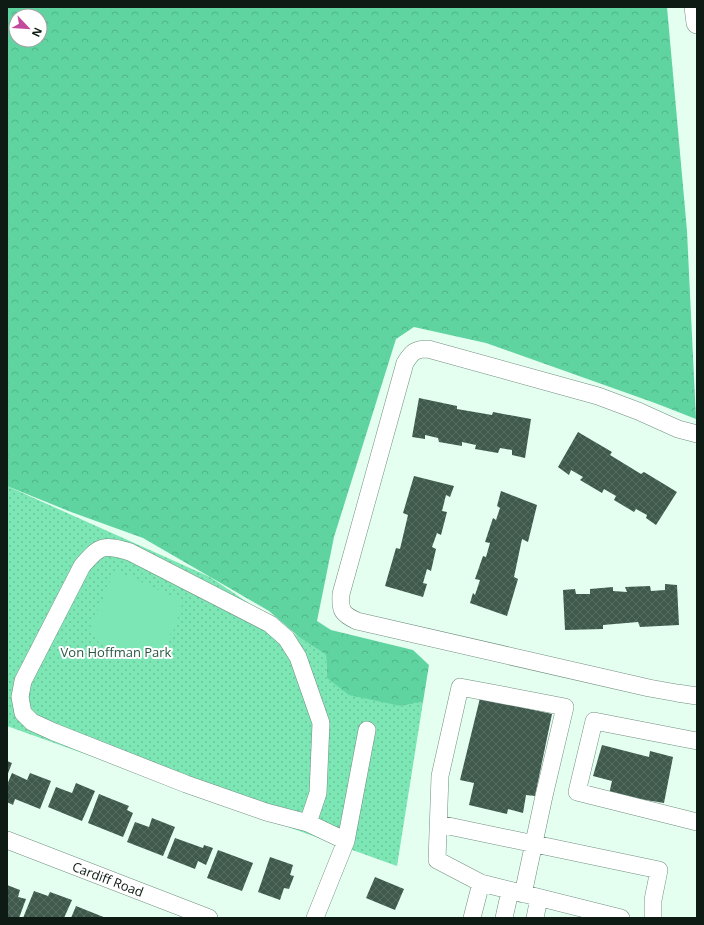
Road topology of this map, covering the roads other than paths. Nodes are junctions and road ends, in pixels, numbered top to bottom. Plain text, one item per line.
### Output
1 (696, 7) edge
2 (697, 23) edge
3 (697, 434) edge
4 (697, 696) edge
5 (367, 730) dead end
6 (697, 741) edge
7 (697, 822) edge
8 (308, 823) junction
9 (439, 824) junction
10 (7, 840) edge
11 (346, 841) junction
12 (534, 844) junction
13 (481, 883) junction
14 (524, 894) junction
15 (209, 918) edge
16 (315, 918) edge
17 (472, 918) edge
18 (504, 918) edge
19 (534, 918) edge
20 (622, 918) edge
21 (653, 918) edge

1 - 2 main road
3 - 4 street
5 - 11 street
6 - 7 street
8 - 8 street
8 - 11 street
9 - 12 street
9 - 12 street
9 - 13 street
10 - 15 street, Cardiff Road
11 - 16 street
12 - 14 street
12 - 21 street
13 - 14 street
13 - 17 street
14 - 18 street
14 - 19 street
14 - 20 street

